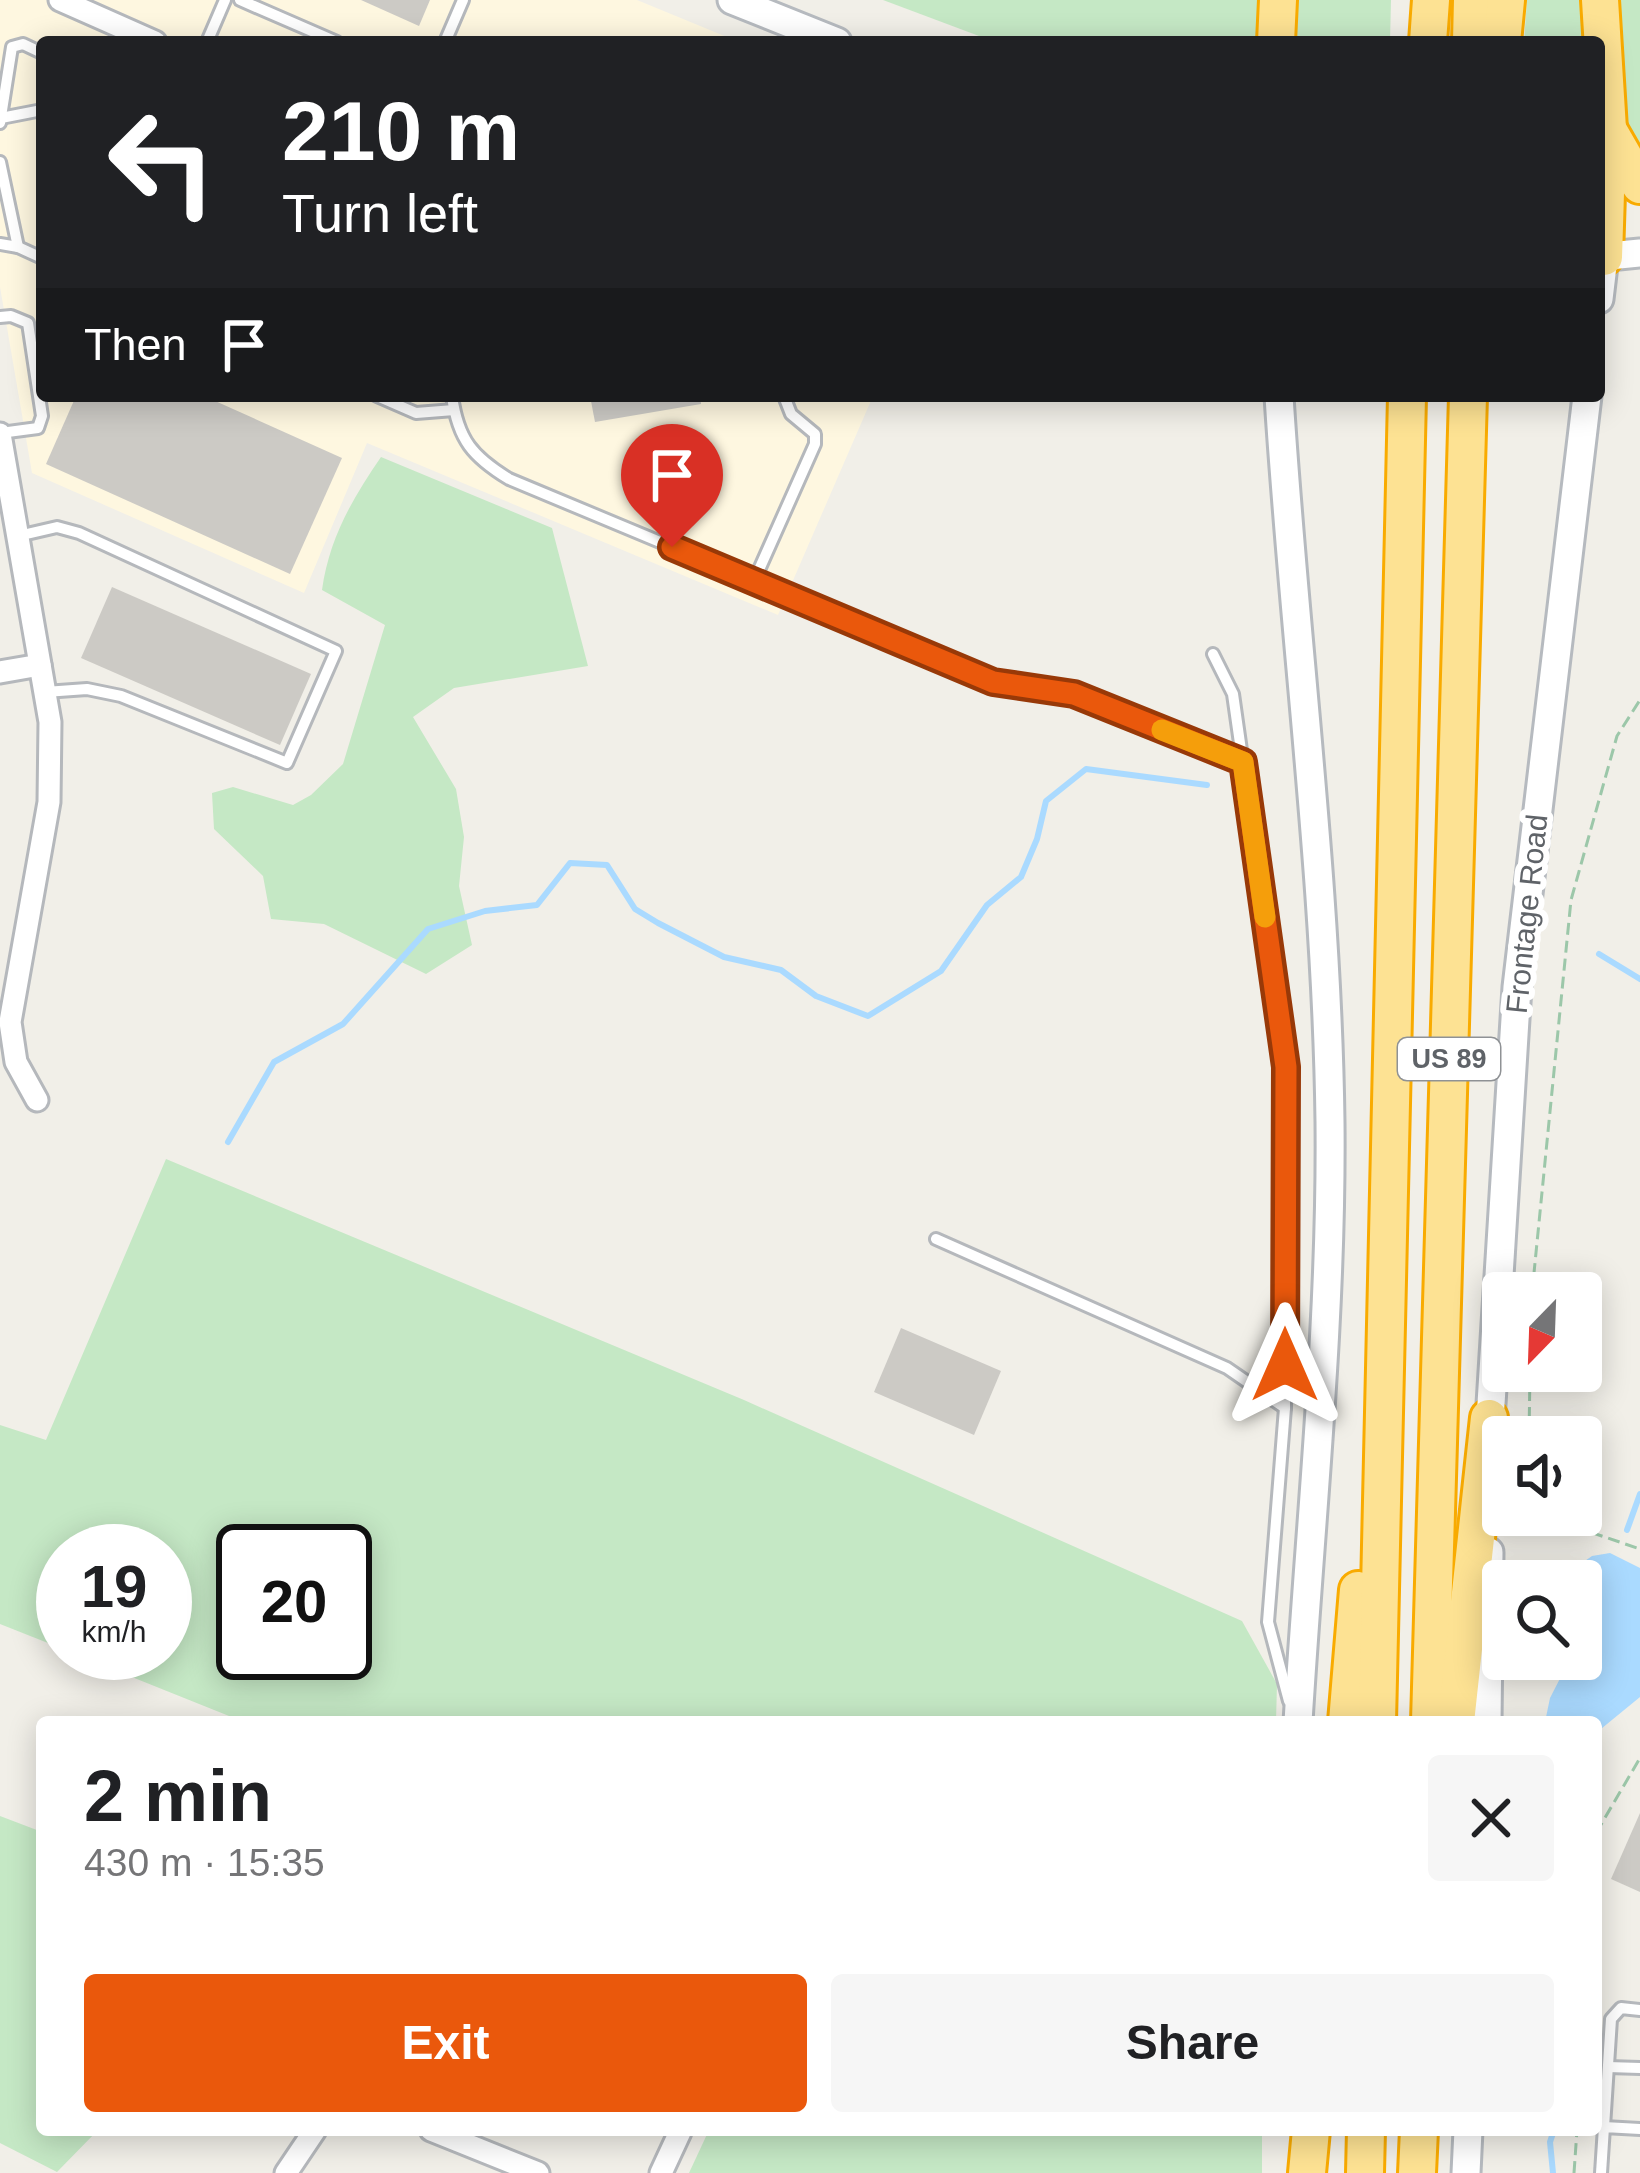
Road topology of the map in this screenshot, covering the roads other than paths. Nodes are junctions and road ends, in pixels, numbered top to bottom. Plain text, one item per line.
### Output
1 (60, 0) edge
2 (225, 0) edge
3 (240, 0) edge
4 (464, 0) edge
5 (733, 0) edge
6 (1278, 0) edge
7 (1409, 0) edge
8 (1431, 0) edge
9 (1472, 0) edge
10 (1505, 0) edge
11 (1600, 0) edge
12 (141, 36) edge
13 (210, 36) edge
14 (323, 36) edge
15 (448, 36) edge
16 (822, 36) edge
17 (1276, 36) edge
18 (1411, 36) edge
19 (1428, 36) edge
20 (1471, 36) edge
21 (1502, 36) edge
22 (1602, 36) edge
23 (36, 50) edge
24 (1605, 81) edge
25 (36, 111) edge
26 (0, 120) edge
27 (1608, 129) junction
28 (0, 162) edge
29 (1640, 185) edge
30 (0, 244) edge
31 (18, 247) junction
32 (36, 255) edge
33 (1614, 256) edge
34 (0, 317) edge
35 (36, 376) edge
36 (40, 402) edge
37 (391, 402) edge
38 (453, 402) edge
39 (786, 402) edge
40 (1279, 402) edge
41 (1407, 402) edge
42 (1468, 402) edge
43 (1586, 402) edge
44 (454, 410) junction
45 (0, 434) edge
46 (18, 536) junction
47 (754, 581) junction
48 (1213, 654) dead end
49 (40, 664) junction
50 (0, 672) edge
51 (45, 692) junction
52 (1243, 762) junction
53 (37, 1100) dead end
54 (1389, 1233) junction
55 (936, 1239) dead end
56 (1285, 1408) junction
57 (1490, 1416) edge
58 (1482, 1490) edge
59 (1488, 1536) edge
60 (1294, 1716) edge
61 (1296, 1716) edge
62 (1348, 1716) edge
63 (1377, 1716) edge
64 (1430, 1716) edge
65 (1457, 1716) edge
66 (1486, 1716) edge
67 (1640, 2010) edge
68 (1608, 2067) junction
69 (1640, 2068) edge
70 (1604, 2127) junction
71 (1640, 2129) edge
72 (311, 2136) edge
73 (446, 2136) edge
74 (678, 2136) edge
75 (1293, 2136) edge
76 (1310, 2136) edge
77 (1366, 2136) edge
78 (1419, 2136) edge
79 (1468, 2136) edge
80 (286, 2173) edge
81 (538, 2173) edge
82 (661, 2173) edge
83 (1295, 2173) edge
84 (1307, 2173) edge
85 (1365, 2173) edge
86 (1418, 2173) edge
87 (1466, 2173) edge
88 (1601, 2173) edge

1 - 12 street
2 - 13 lane
3 - 14 lane
4 - 15 lane
5 - 16 main road
6 - 17 highway
7 - 18 highway
8 - 19 highway
9 - 20 highway
10 - 21 highway
11 - 22 highway
23 - 26 lane
24 - 27 highway
25 - 26 lane
27 - 29 highway
27 - 33 highway
28 - 31 lane
30 - 31 lane
31 - 32 lane
34 - 35 lane
36 - 45 lane
37 - 44 lane
38 - 44 lane
39 - 47 lane
40 - 61 main road
41 - 54 highway, US 89
42 - 64 highway, US 89
43 - 57 main road, Frontage Road
44 - 47 lane
45 - 46 street
46 - 49 street
46 - 51 lane
47 - 52 lane
48 - 52 lane
49 - 50 street
49 - 51 street
51 - 53 street
52 - 56 lane
54 - 62 highway
54 - 63 highway, US 89
55 - 56 lane
56 - 60 lane
58 - 65 highway
59 - 66 main road, Frontage Road
67 - 68 lane
68 - 69 lane
68 - 70 lane
70 - 71 lane
70 - 88 lane
72 - 80 street
73 - 81 street
74 - 82 street
75 - 83 main road
76 - 84 highway
77 - 85 highway
78 - 86 highway
79 - 87 main road

